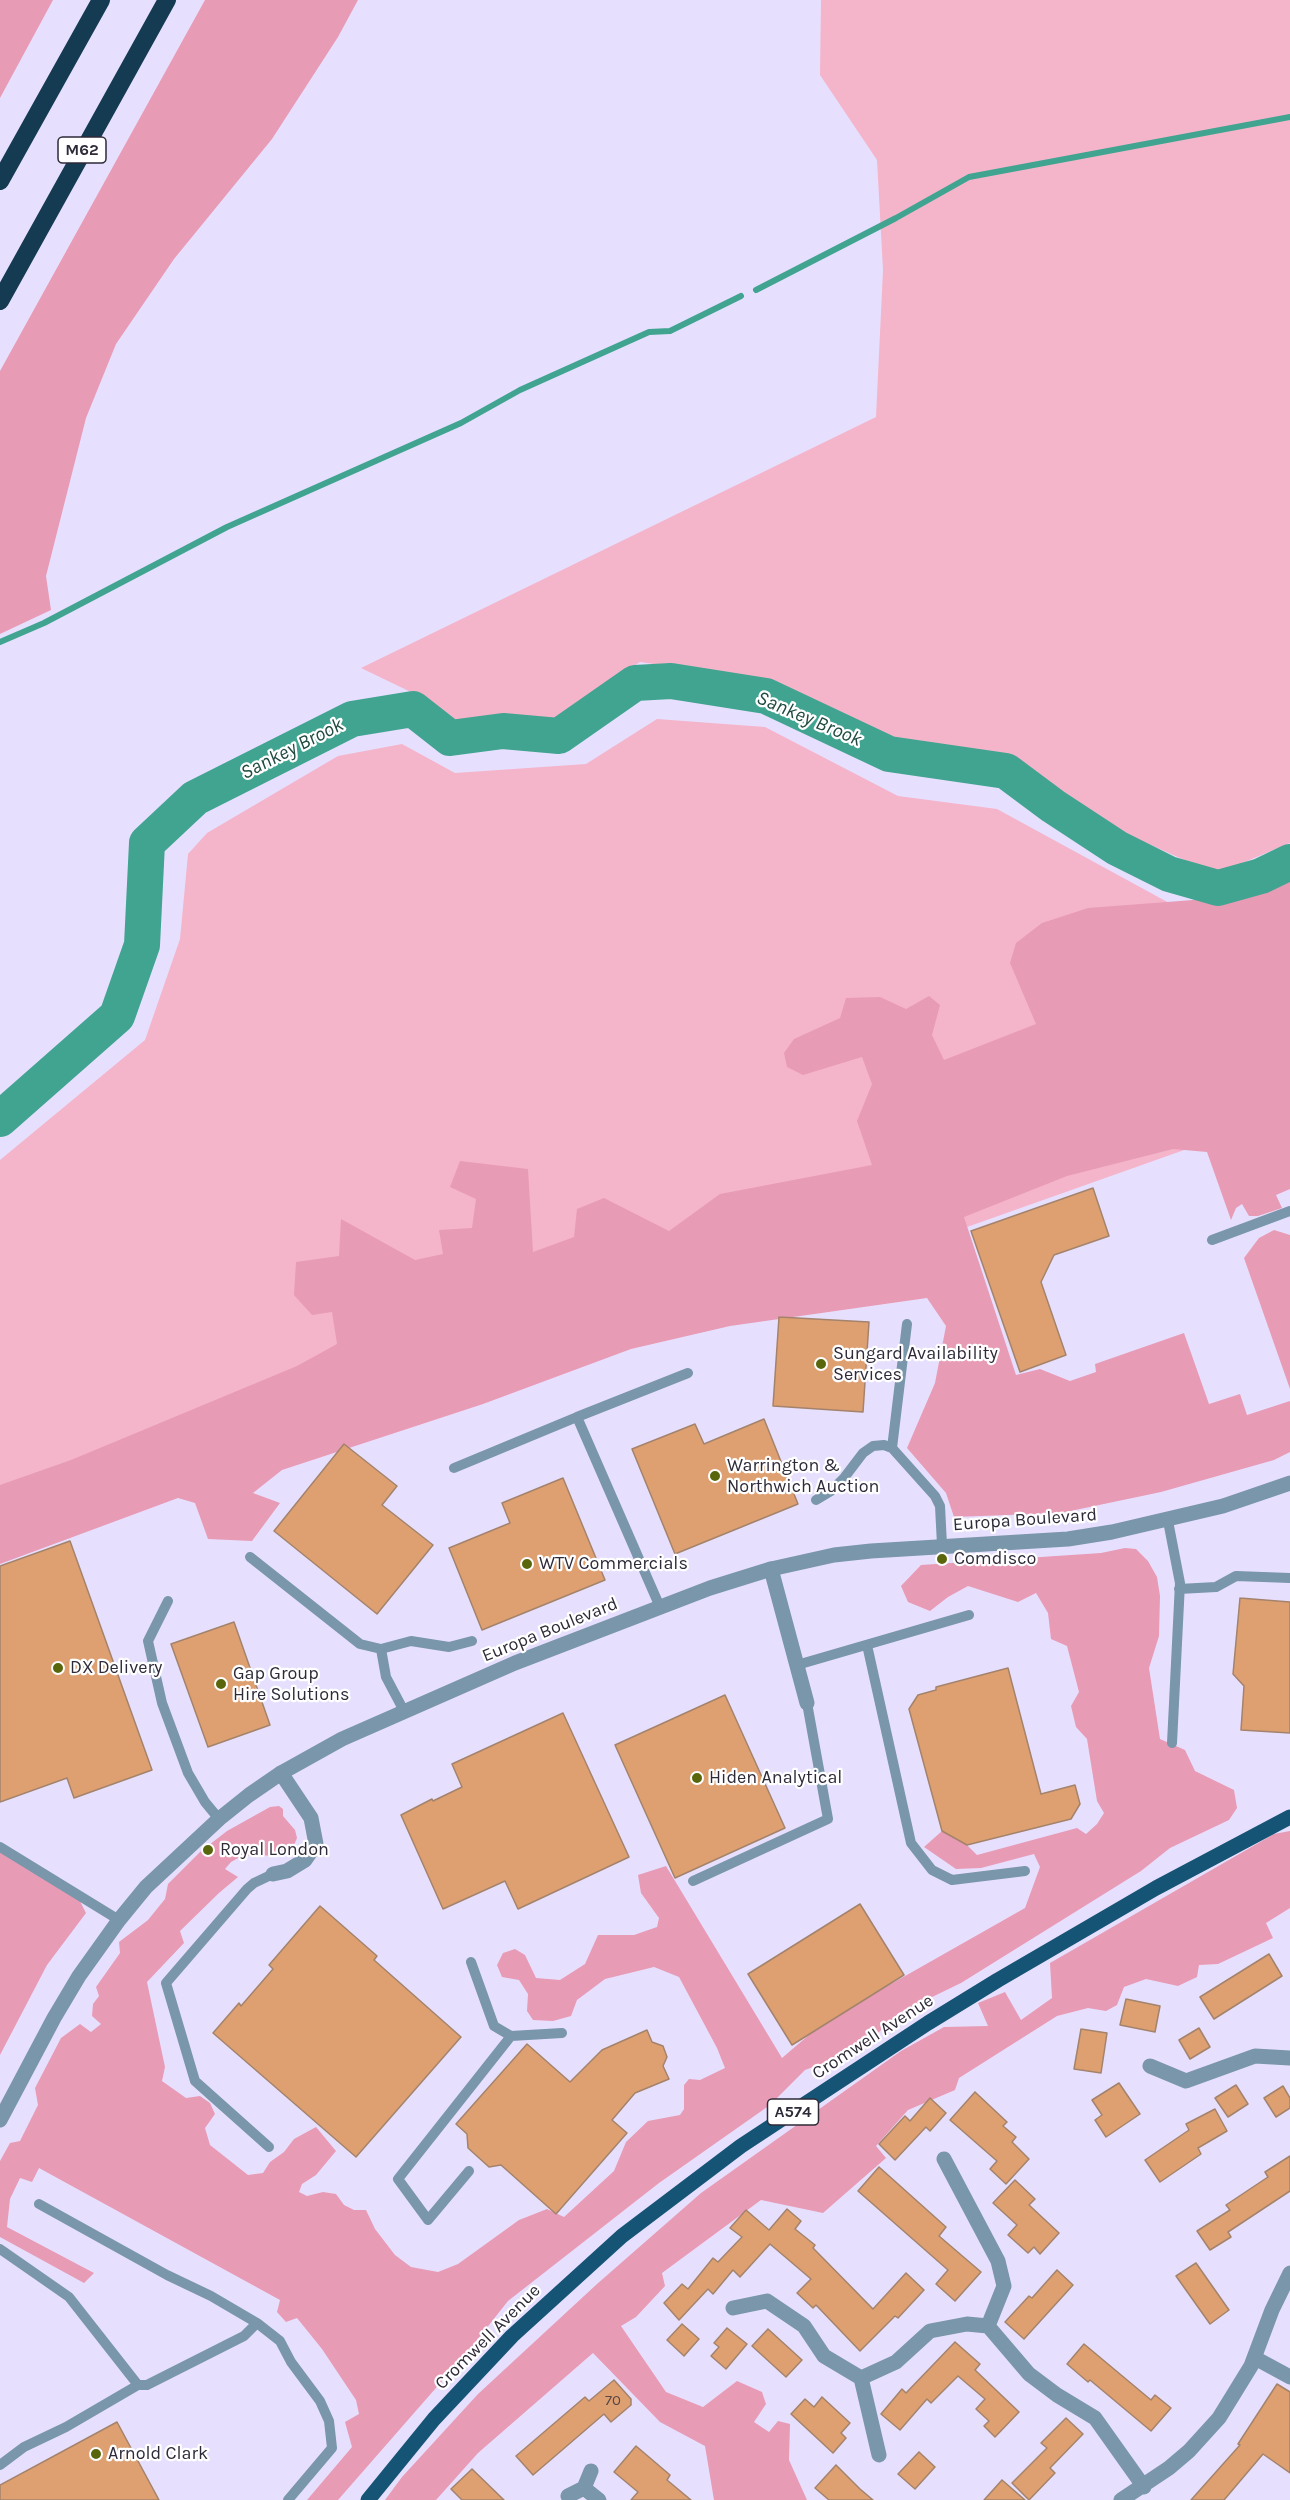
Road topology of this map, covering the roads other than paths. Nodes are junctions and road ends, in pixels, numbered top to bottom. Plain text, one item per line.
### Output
1 (101, 0) edge
2 (167, 0) edge
3 (0, 181) edge
4 (0, 301) edge
5 (1290, 1211) edge
6 (1212, 1240) dead end
7 (908, 1324) dead end
8 (688, 1373) dead end
9 (577, 1417) junction
10 (892, 1448) junction
11 (454, 1468) dead end
12 (1290, 1483) edge
13 (816, 1500) dead end
14 (1168, 1521) junction
15 (942, 1545) junction
16 (250, 1557) dead end
17 (771, 1569) junction
18 (1290, 1578) edge
19 (1179, 1589) junction
20 (168, 1601) dead end
21 (660, 1607) junction
22 (969, 1615) dead end
23 (472, 1641) dead end
24 (867, 1645) junction
25 (381, 1649) junction
26 (797, 1665) junction
27 (807, 1703) joint
28 (404, 1711) junction
29 (1172, 1743) dead end
30 (281, 1773) junction
31 (1290, 1816) edge
32 (219, 1819) junction
33 (0, 1847) edge
34 (1025, 1870) dead end
35 (273, 1874) joint
36 (693, 1881) dead end
37 (118, 1920) junction
38 (471, 1962) dead end
39 (562, 2033) dead end
40 (511, 2036) junction
41 (1290, 2059) edge
42 (1150, 2066) dead end
43 (0, 2120) edge
44 (269, 2147) dead end
45 (944, 2159) dead end
46 (469, 2171) dead end
47 (39, 2204) dead end
48 (0, 2249) edge
49 (1290, 2272) edge
50 (733, 2308) dead end
51 (256, 2323) junction
52 (988, 2326) junction
53 (1254, 2358) junction
54 (1290, 2377) edge
55 (861, 2378) junction
56 (138, 2385) junction
57 (879, 2455) dead end
58 (0, 2465) edge
59 (591, 2471) dead end
60 (1144, 2487) junction
61 (584, 2488) junction
62 (568, 2496) dead end
63 (288, 2500) edge
64 (368, 2500) edge
65 (599, 2500) edge
66 (1121, 2500) edge

1 - 3 highway
2 - 4 highway, M62
5 - 6 lane
7 - 10 lane
8 - 9 lane
9 - 11 lane
9 - 21 lane
10 - 13 lane
10 - 15 lane
12 - 14 street, Europa Boulevard
14 - 15 street, Europa Boulevard
14 - 19 lane
15 - 17 street, Europa Boulevard
16 - 25 lane
17 - 21 street, Europa Boulevard
17 - 26 street
18 - 19 lane
19 - 29 lane
20 - 32 lane
21 - 28 street, Europa Boulevard
22 - 24 lane
23 - 25 lane
24 - 26 lane
24 - 34 lane
25 - 28 lane
26 - 27 street
27 - 36 lane
28 - 30 street, Europa Boulevard
30 - 32 street, Europa Boulevard
30 - 35 street
31 - 64 main road, Cromwell Avenue / A574
32 - 37 street, Europa Boulevard
33 - 37 lane
35 - 44 lane
37 - 43 street, Europa Boulevard
38 - 40 lane
39 - 40 lane
40 - 46 lane
41 - 42 street
45 - 52 street
47 - 51 lane
48 - 56 lane
49 - 53 street
50 - 55 street
51 - 56 lane
51 - 63 lane
52 - 55 street
52 - 60 street
53 - 54 street
53 - 60 street
55 - 57 street
56 - 58 lane
59 - 61 street
60 - 66 street
61 - 62 street
61 - 65 street

